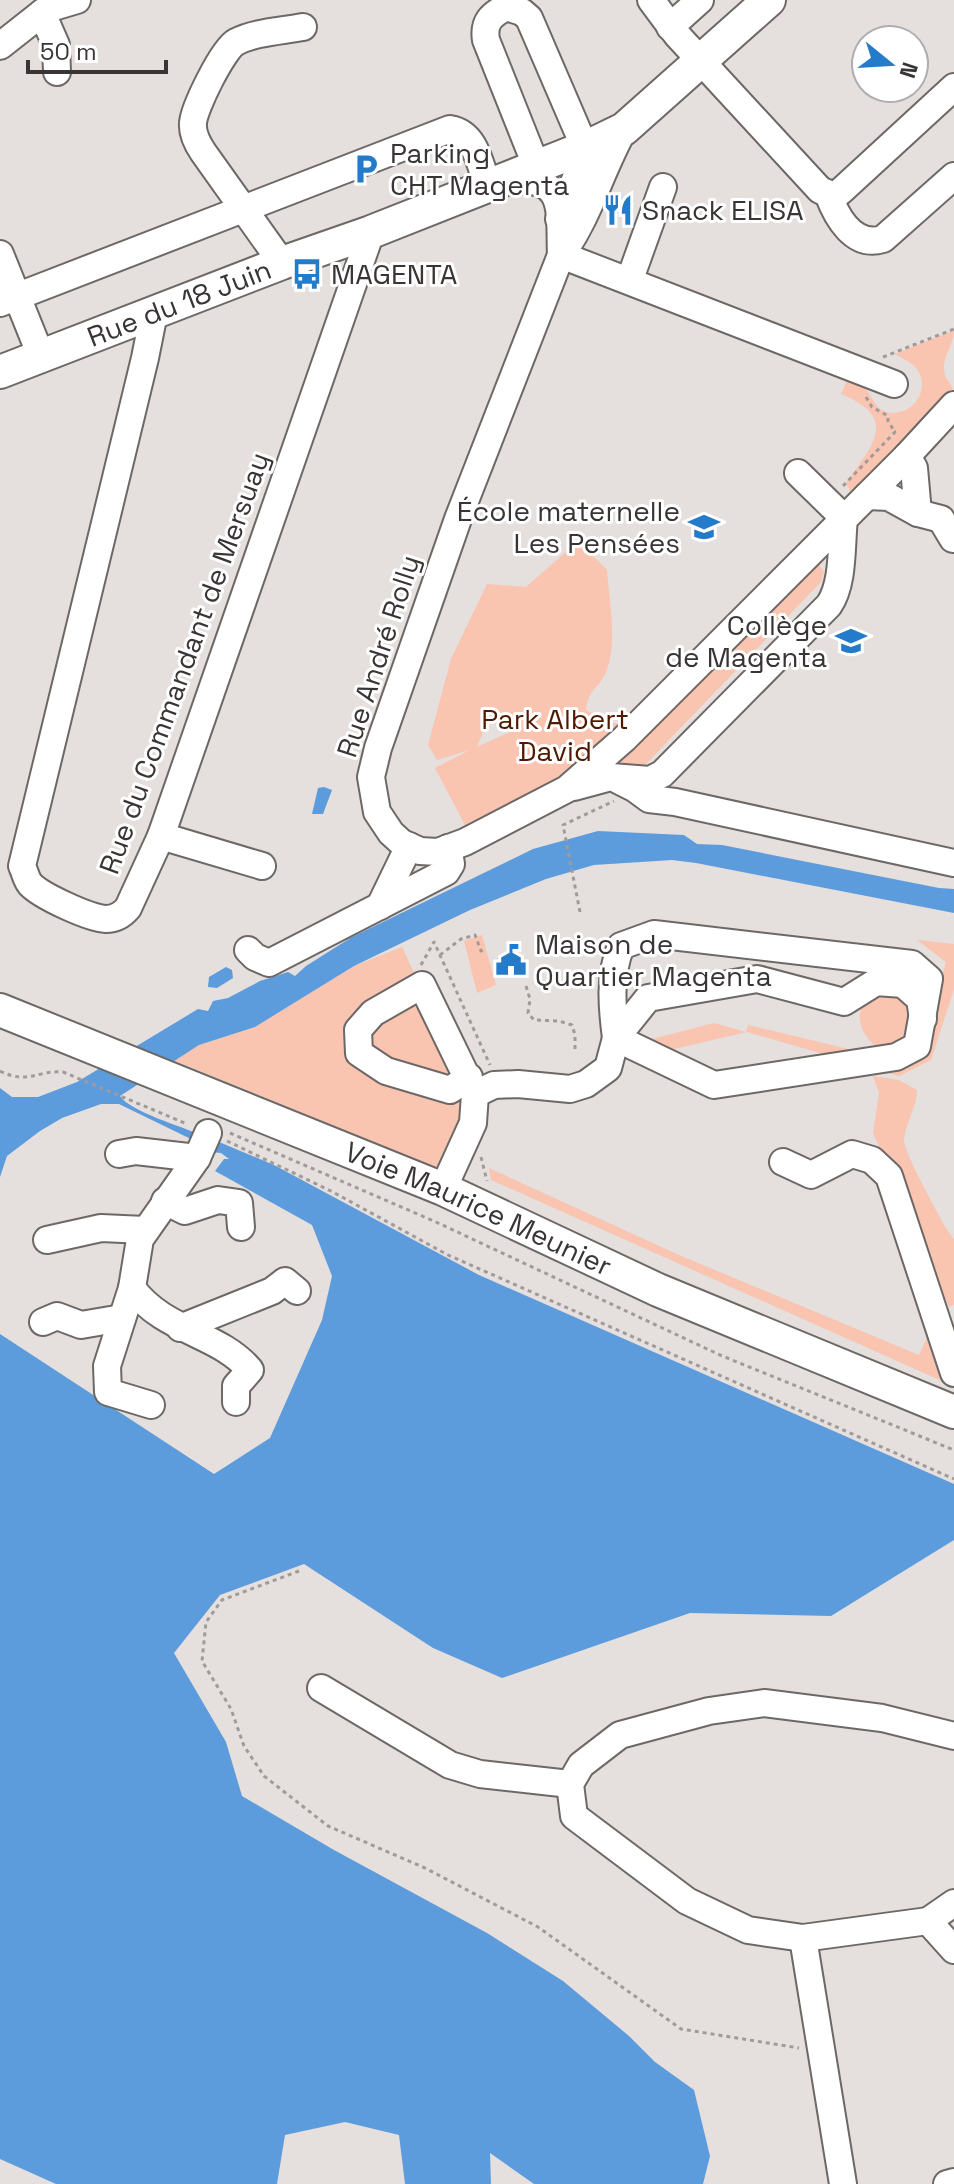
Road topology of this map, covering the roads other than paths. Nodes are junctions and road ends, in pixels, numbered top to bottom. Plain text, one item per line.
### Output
1 (77, 0) edge
2 (651, 0) edge
3 (700, 0) edge
4 (769, 0) edge
5 (42, 13) junction
6 (303, 27) dead end
7 (670, 27) junction
8 (0, 46) edge
9 (703, 61) junction
10 (57, 72) dead end
11 (952, 91) edge
12 (624, 129) junction
13 (589, 146) junction
14 (537, 168) junction
15 (954, 176) edge
16 (495, 185) junction
17 (663, 187) dead end
18 (594, 189) junction
19 (828, 194) junction
20 (243, 209) junction
21 (559, 219) junction
22 (371, 232) junction
23 (0, 254) edge
24 (561, 255) junction
25 (282, 263) junction
26 (630, 279) junction
27 (8, 300) edge
28 (154, 313) junction
29 (41, 356) junction
30 (0, 372) edge
31 (894, 384) dead end
32 (954, 405) edge
33 (907, 456) junction
34 (798, 473) dead end
35 (867, 496) junction
36 (918, 513) junction
37 (844, 518) junction
38 (953, 539) edge
39 (806, 557) junction
40 (829, 605) junction
41 (667, 768) junction
42 (614, 788) junction
43 (567, 789) junction
44 (675, 802) junction
45 (161, 836) junction
46 (409, 846) junction
47 (448, 848) junction
48 (954, 863) edge
49 (262, 866) dead end
50 (380, 906) junction
51 (248, 950) dead end
52 (0, 1010) edge
53 (923, 1019) junction
54 (616, 1038) junction
55 (213, 1119) junction
56 (119, 1154) dead end
57 (197, 1158) junction
58 (783, 1162) dead end
59 (443, 1189) junction
60 (165, 1201) junction
61 (241, 1227) dead end
62 (145, 1230) junction
63 (47, 1240) dead end
64 (132, 1288) junction
65 (297, 1291) dead end
66 (122, 1318) junction
67 (43, 1322) dead end
68 (180, 1328) junction
69 (954, 1373) edge
70 (236, 1402) dead end
71 (151, 1405) dead end
72 (954, 1412) edge
73 (321, 1688) dead end
74 (954, 1736) edge
75 (570, 1784) junction
76 (954, 1903) edge
77 (928, 1921) junction
78 (803, 1938) junction
79 (954, 1950) edge
80 (954, 2182) edge
81 (843, 2184) edge
82 (947, 2184) edge

1 - 5 street
2 - 7 street
3 - 7 street
4 - 9 main road, Rue du 18 Juin
5 - 8 street
5 - 10 street
6 - 20 street
7 - 9 street
9 - 12 main road, Rue du 18 Juin
9 - 19 street
11 - 19 street
12 - 13 main road, Rue du 18 Juin
12 - 18 street, Rue André Rolly
13 - 14 main road, Rue du 18 Juin
13 - 14 street
13 - 18 street, Rue André Rolly
13 - 21 street, Rue André Rolly
14 - 16 main road, Rue du 18 Juin
15 - 19 street
16 - 20 street
16 - 21 street, Rue André Rolly
16 - 22 main road, Rue du 18 Juin
17 - 26 street
18 - 24 street, Rue André Rolly
20 - 25 street
20 - 27 street
21 - 24 street, Rue André Rolly
22 - 25 main road, Rue du 18 Juin
22 - 45 street, Rue du Commandant de Mersuay
23 - 27 street
24 - 26 street
24 - 46 street, Rue André Rolly
25 - 28 main road, Rue du 18 Juin
26 - 31 street
27 - 29 street
28 - 29 main road, Rue du 18 Juin
28 - 45 street, Rue du Commandant de Mersuay
29 - 30 main road, Rue du 18 Juin
32 - 33 street
33 - 35 street
33 - 36 street
34 - 37 street
35 - 36 street
35 - 37 street
36 - 38 street
37 - 39 street
37 - 40 street
39 - 40 street
39 - 43 street
40 - 41 street
41 - 42 street
41 - 44 street
42 - 43 street
42 - 44 street
43 - 47 street
44 - 48 street
45 - 49 street
46 - 47 street
46 - 50 street
47 - 50 street
50 - 51 street
52 - 55 main road, Voie Maurice Meunier
53 - 54 street
53 - 54 street
53 - 54 street
54 - 59 street
55 - 57 street
55 - 59 main road, Voie Maurice Meunier
56 - 57 street
57 - 60 street
58 - 69 street
59 - 72 main road, Voie Maurice Meunier
60 - 61 street
60 - 62 street
62 - 63 street
62 - 64 street
64 - 66 street
64 - 68 street
65 - 68 street
66 - 67 street
66 - 71 street
68 - 70 street
73 - 75 street
74 - 75 street
75 - 78 street
76 - 77 street
77 - 78 street
77 - 79 street
78 - 81 street
80 - 82 street

